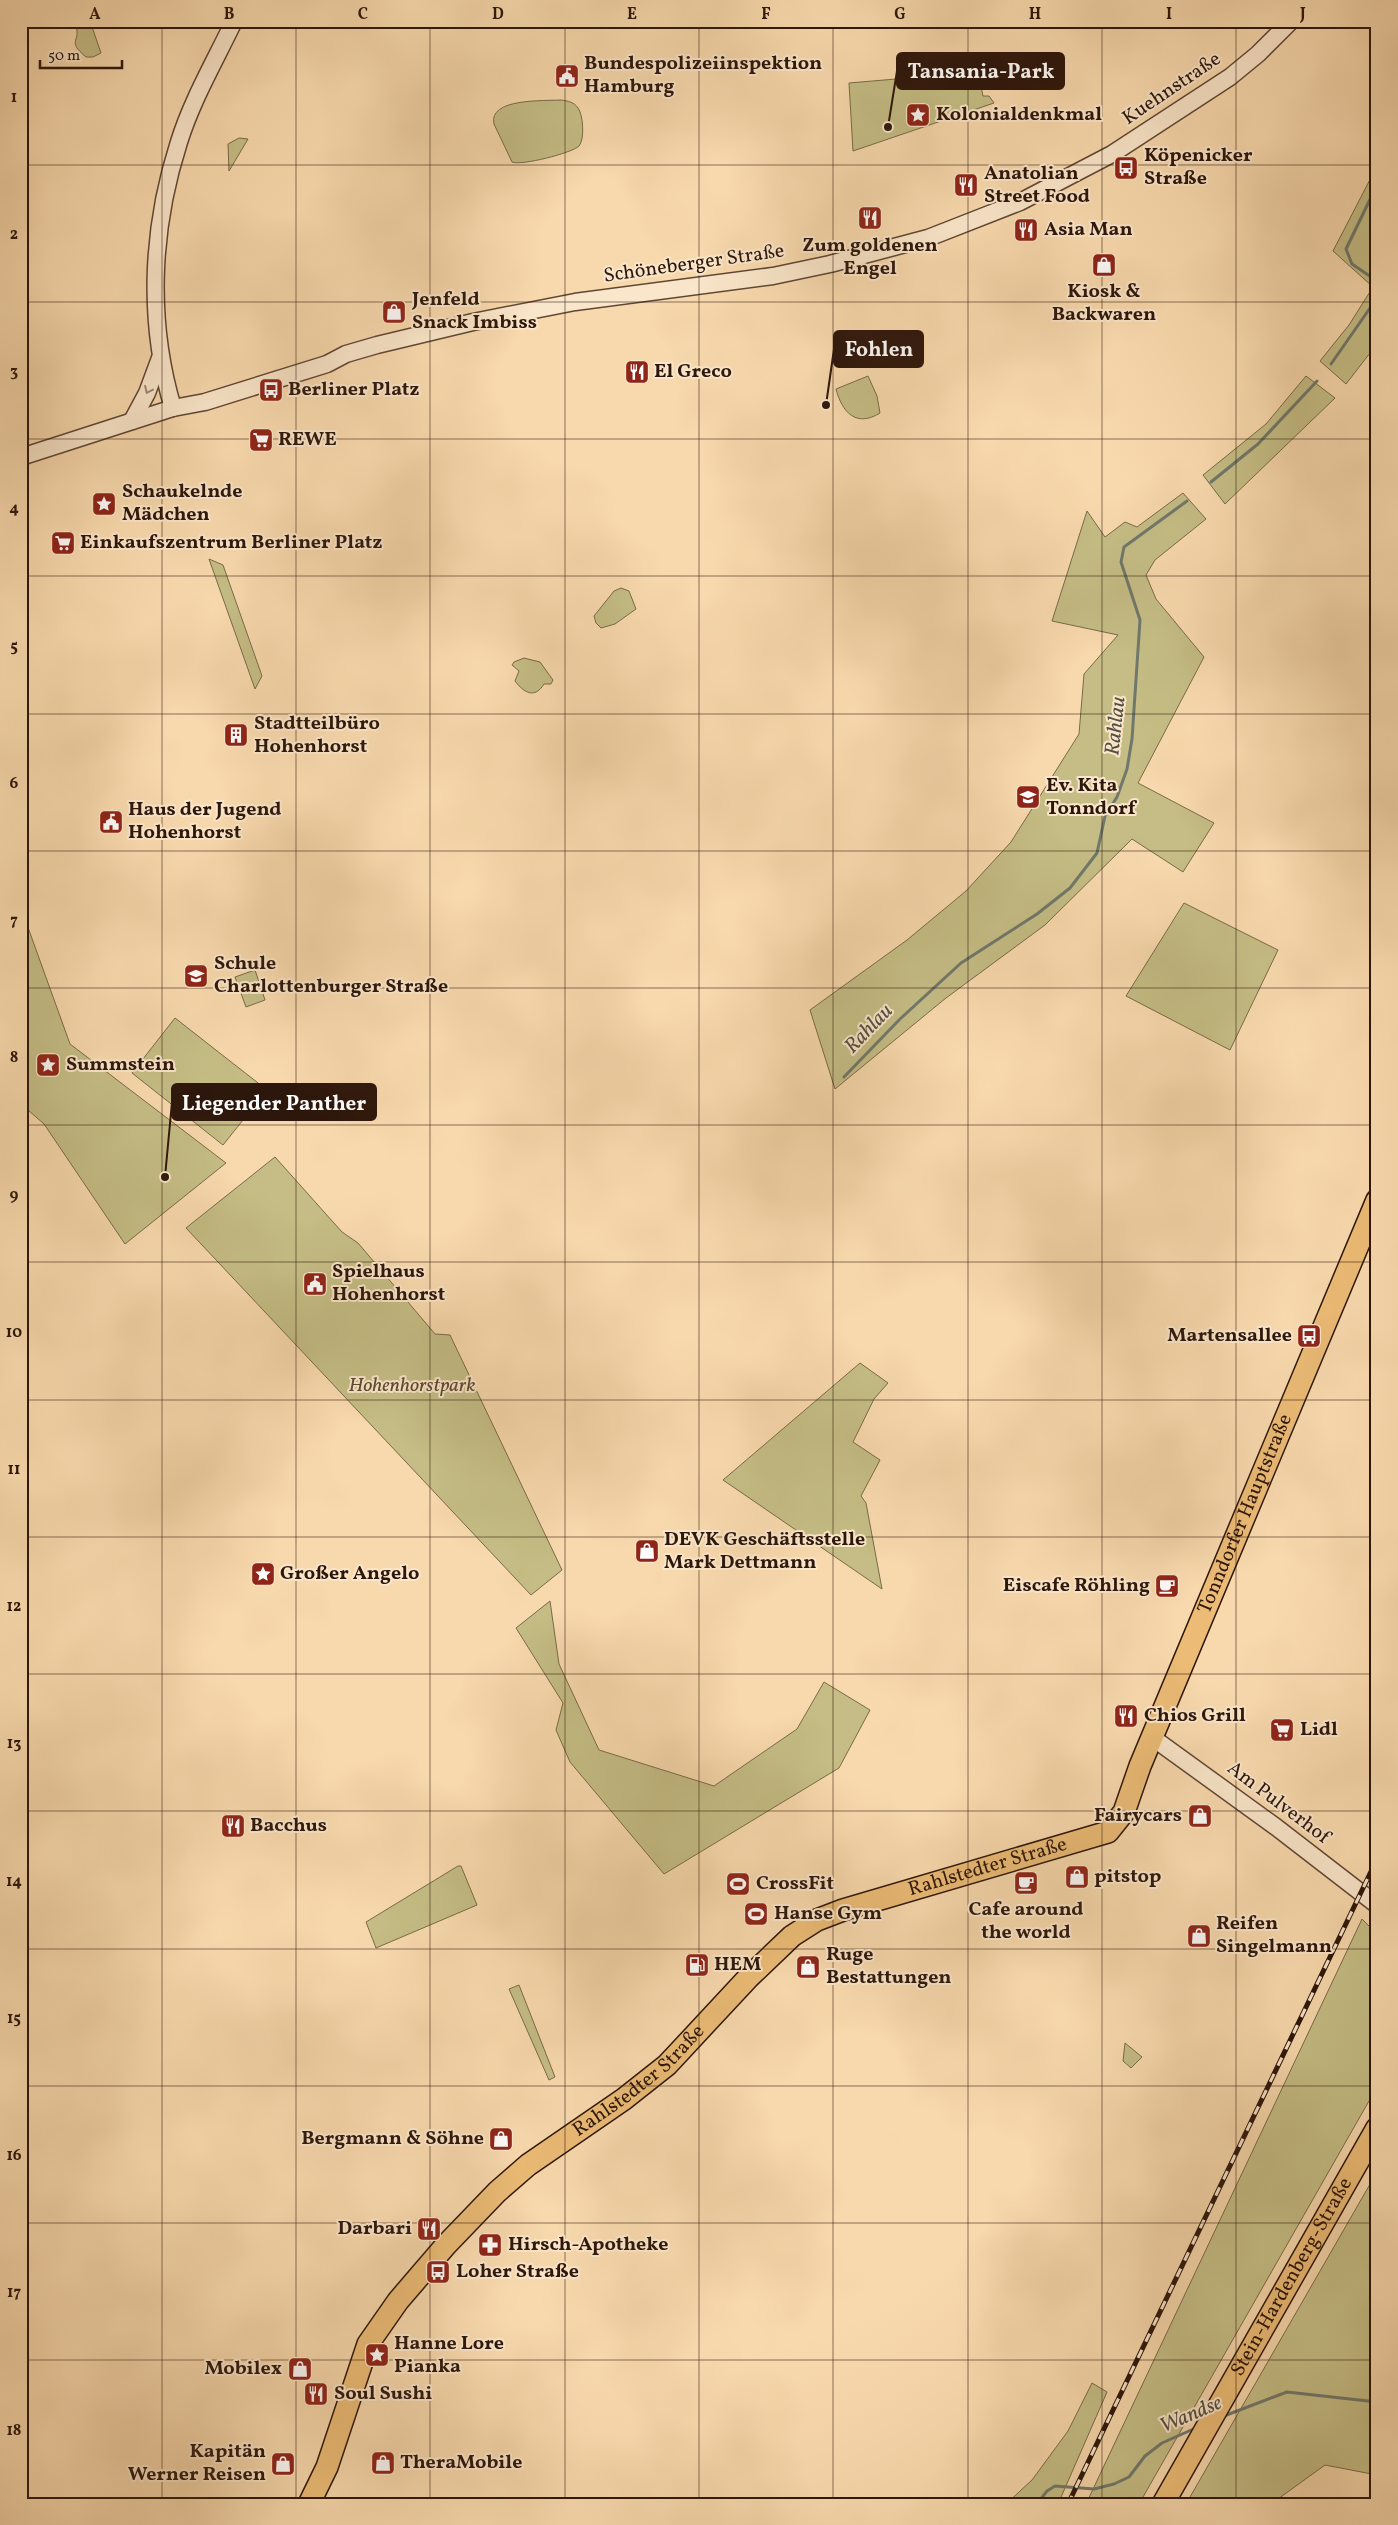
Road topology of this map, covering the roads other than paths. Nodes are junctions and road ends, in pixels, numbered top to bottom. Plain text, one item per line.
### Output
1 (234, 21) edge
2 (1291, 21) edge
3 (1040, 192) joint
4 (160, 358) junction
5 (173, 408) junction
6 (132, 421) junction
7 (21, 457) edge
8 (1377, 1200) edge
9 (1153, 1738) junction
10 (1113, 1828) joint
11 (1377, 1905) edge
12 (1377, 2129) edge
13 (309, 2504) edge
14 (1163, 2504) edge

1 - 4 street
2 - 3 street, Kuehnstraße
3 - 5 street, Schöneberger Straße
4 - 5 street
4 -> 6 street
5 - 6 street, Schöneberger Straße
6 - 7 street, Schöneberger Straße
8 - 9 main road, Tonndorfer Hauptstraße
9 - 10 main road, Tonndorfer Hauptstraße
9 - 11 street, Am Pulverhof
10 - 13 main road, Rahlstedter Straße
12 - 14 main road, Stein-Hardenberg-Straße

